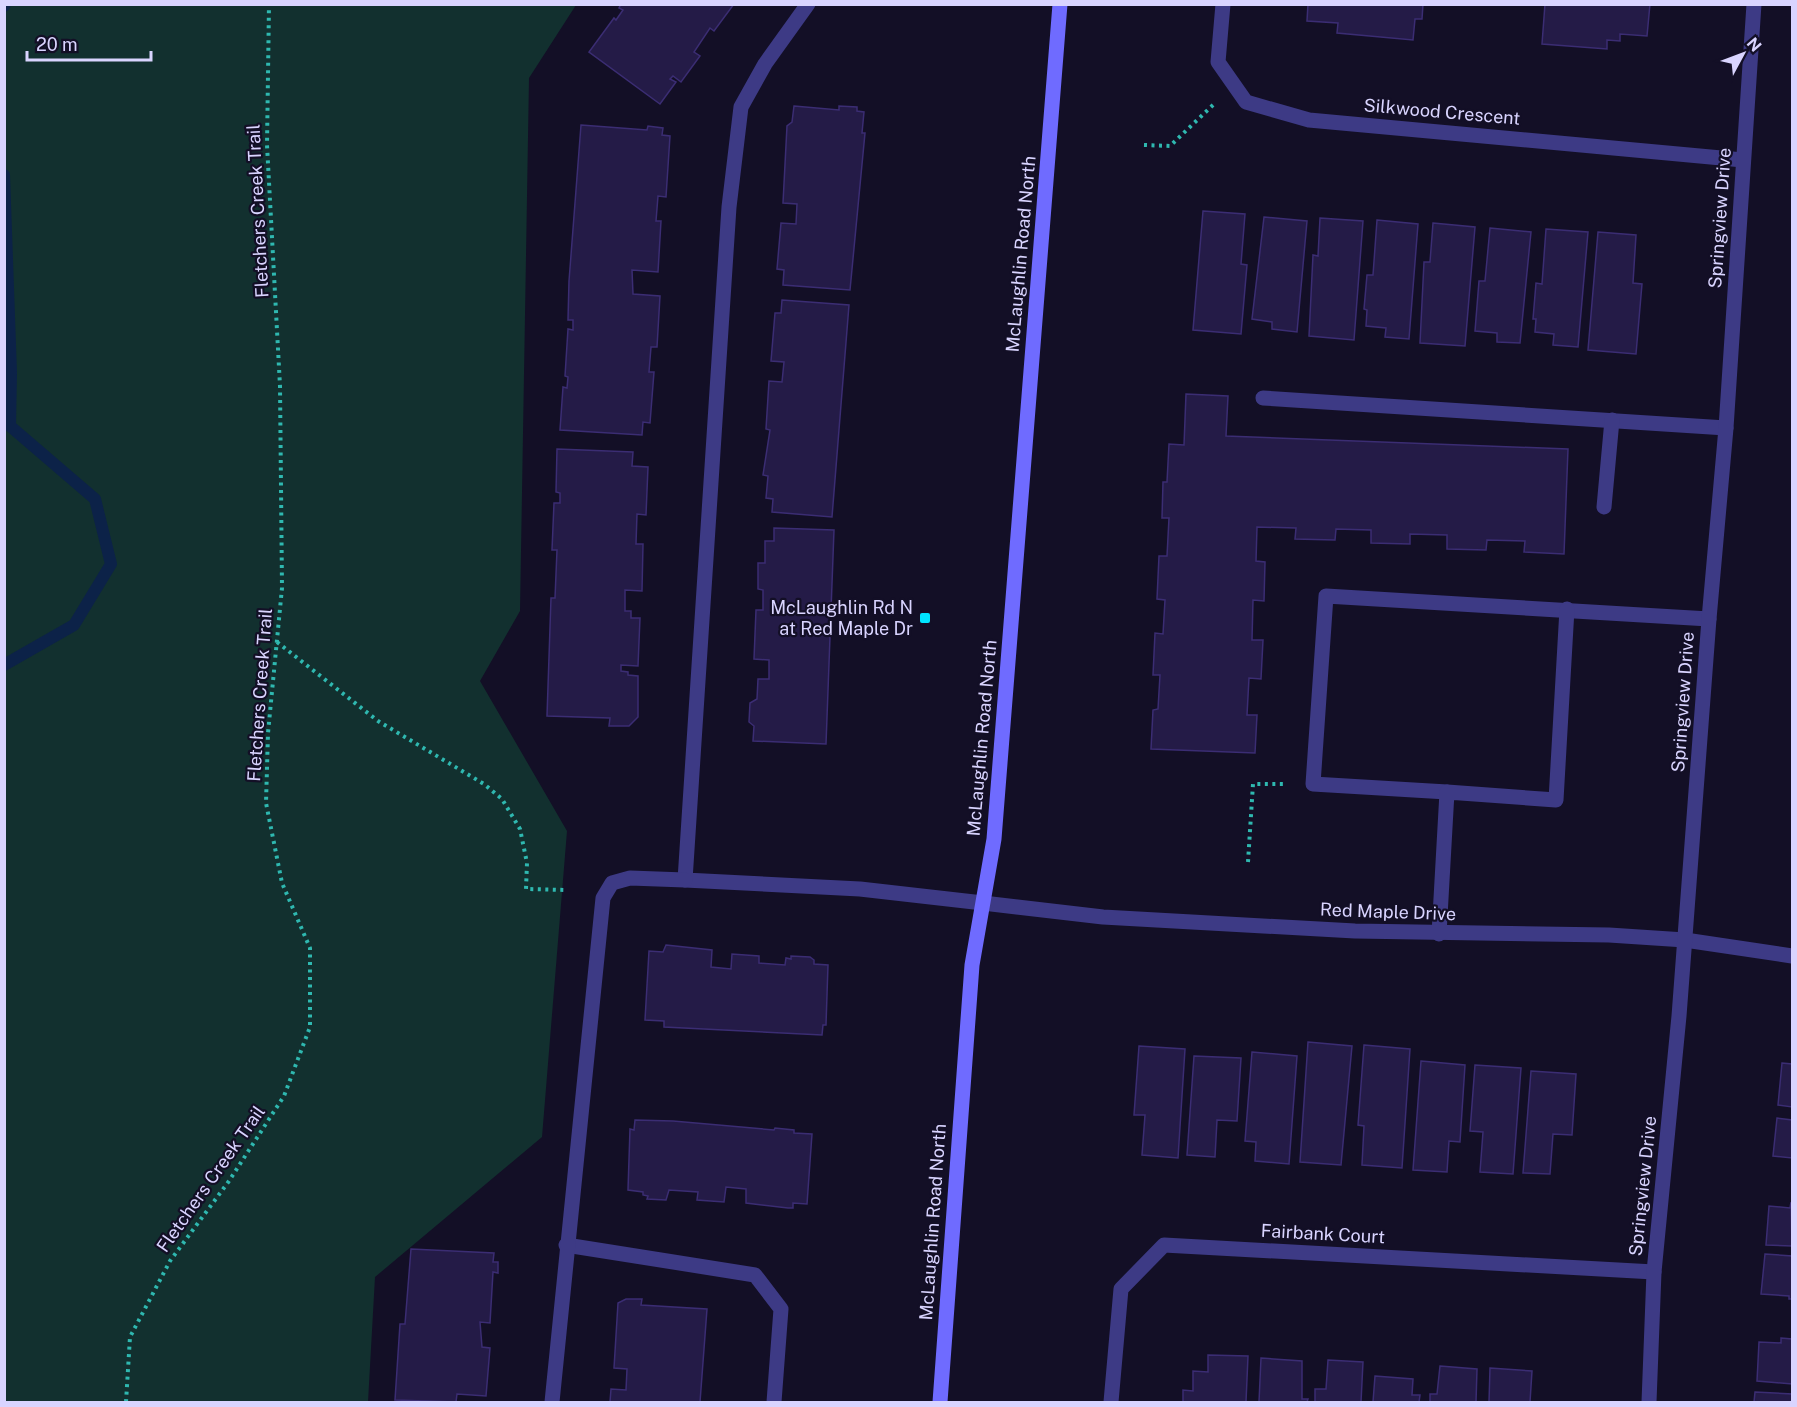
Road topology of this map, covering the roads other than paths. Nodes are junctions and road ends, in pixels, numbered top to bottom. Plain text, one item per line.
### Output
1 (808, 4) edge
2 (1060, 4) edge
3 (1222, 4) edge
4 (1754, 4) edge
5 (1743, 160) junction
6 (1263, 398) dead end
7 (1612, 420) junction
8 (1726, 428) junction
9 (1604, 507) dead end
10 (1568, 609) junction
11 (1709, 619) junction
12 (1447, 792) junction
13 (685, 880) junction
14 (983, 903) junction
15 (1439, 934) junction
16 (1685, 940) junction
17 (1792, 956) edge
18 (566, 1245) junction
19 (1654, 1272) junction
20 (552, 1402) edge
21 (774, 1402) edge
22 (940, 1402) edge
23 (1111, 1402) edge
24 (1650, 1402) edge

1 - 13 street
2 - 14 main road, McLaughlin Road North
3 - 5 street, Silkwood Crescent
4 - 5 street, Springview Drive
5 - 8 street, Springview Drive
6 - 7 street
7 - 8 street
7 - 9 street
8 - 11 street, Springview Drive
10 - 11 street
10 - 12 street
10 - 12 street
11 - 16 street, Springview Drive
12 - 15 street
13 - 14 street, Red Maple Drive
13 - 18 street, Red Maple Drive
14 - 15 street, Red Maple Drive
14 - 22 main road, McLaughlin Road North
15 - 16 street, Red Maple Drive
16 - 17 street, Red Maple Drive
16 - 19 street, Springview Drive
18 - 20 street, Red Maple Drive
18 - 21 street
19 - 23 street, Fairbank Court
19 - 24 street, Springview Drive

